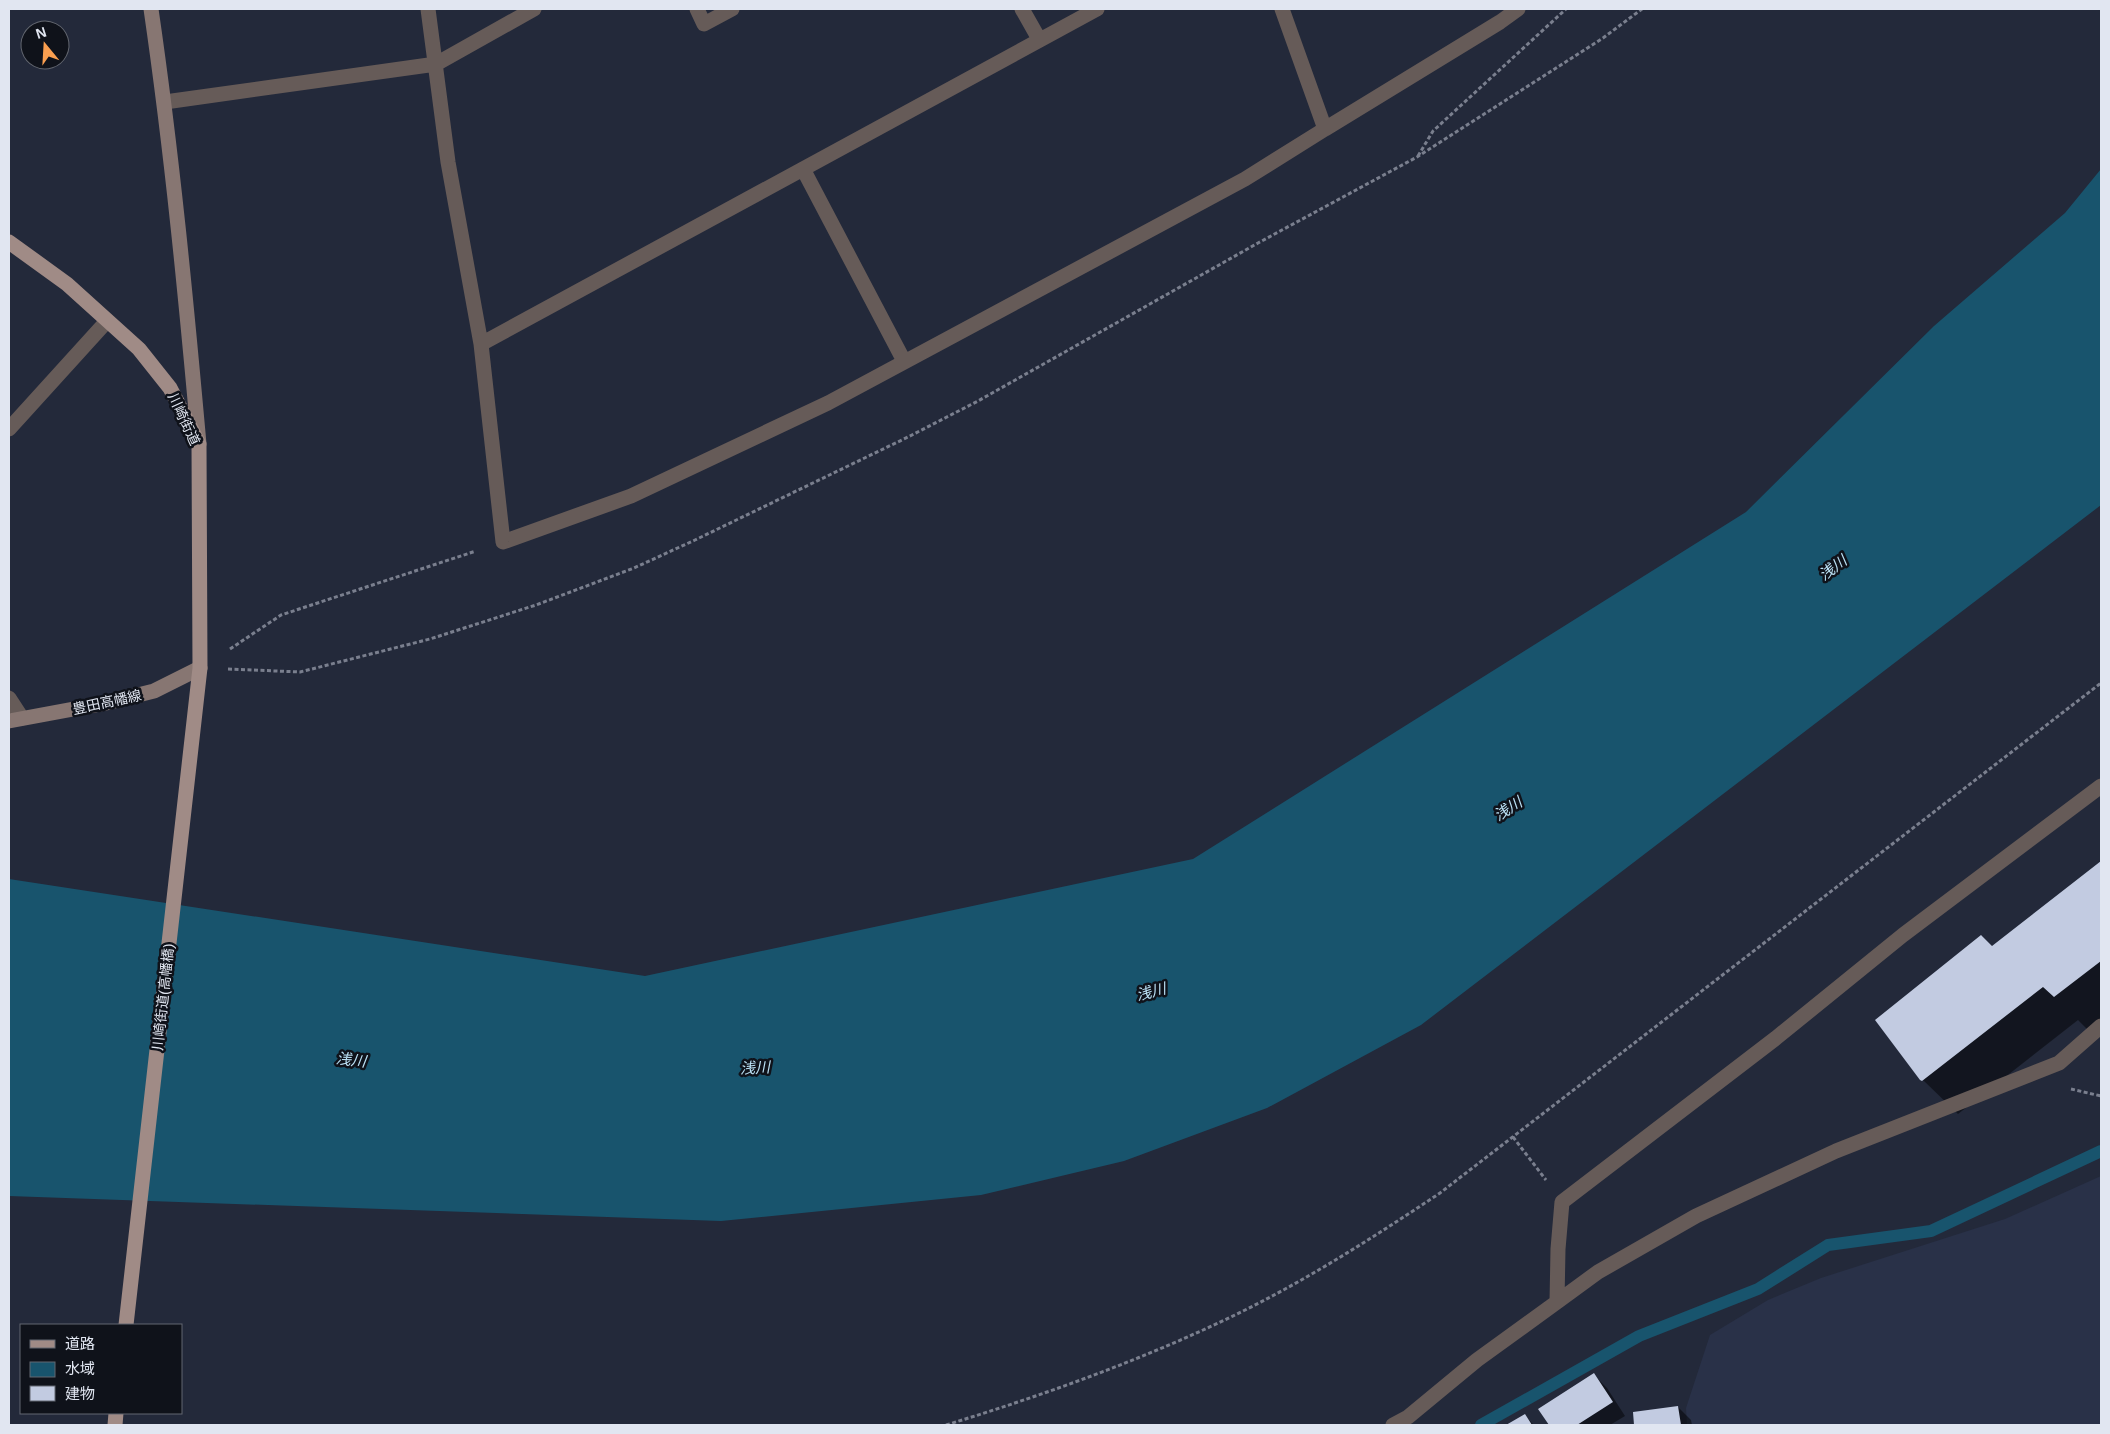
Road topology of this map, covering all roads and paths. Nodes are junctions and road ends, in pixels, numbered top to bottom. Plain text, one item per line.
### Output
1 (151, 9) edge
2 (428, 9) edge
3 (534, 9) edge
4 (697, 9) edge
5 (732, 9) edge
6 (1022, 9) edge
7 (1097, 9) edge
8 (1282, 9) edge
9 (1518, 9) edge
10 (1566, 9) edge
11 (1642, 9) edge
12 (1039, 39) junction
13 (436, 64) junction
14 (165, 102) junction
15 (1325, 129) junction
16 (1417, 157) junction
17 (803, 169) junction
18 (9, 242) edge
19 (107, 321) junction
20 (481, 344) junction
21 (904, 361) junction
22 (9, 429) edge
23 (199, 444) junction
24 (503, 542) junction
25 (200, 668) junction
26 (2101, 683) edge
27 (9, 698) edge
28 (15, 720) edge
29 (2101, 786) edge
30 (2101, 1026) edge
31 (1513, 1137) junction
32 (1562, 1202) junction
33 (1557, 1302) junction
34 (126, 1324) edge
35 (952, 1423) junction
36 (940, 1425) edge
37 (946, 1425) edge
38 (1393, 1425) edge

1 - 14 street
2 - 13 street
3 - 13 street
4 - 5 street
6 - 12 street
7 - 12 street
8 - 15 street
9 - 15 street
10 - 16 path
11 - 16 path
12 - 17 street
13 - 14 street
13 - 20 street
14 - 23 street
15 - 21 street
16 - 25 path
17 - 20 street
17 - 21 street
18 - 19 main road, 川崎街道
19 - 22 street
19 - 23 main road, 川崎街道
20 - 24 street
21 - 24 street
23 - 25 main road, 川崎街道
24 - 25 path
25 - 28 street, 豊田高幡線
25 - 34 main road, 川崎街道(高幡橋)
26 - 31 path
27 - 28 street
29 - 32 street
30 - 33 street
31 - 32 path
31 - 35 path
32 - 33 street
33 - 38 street
35 - 36 path
35 - 37 path

